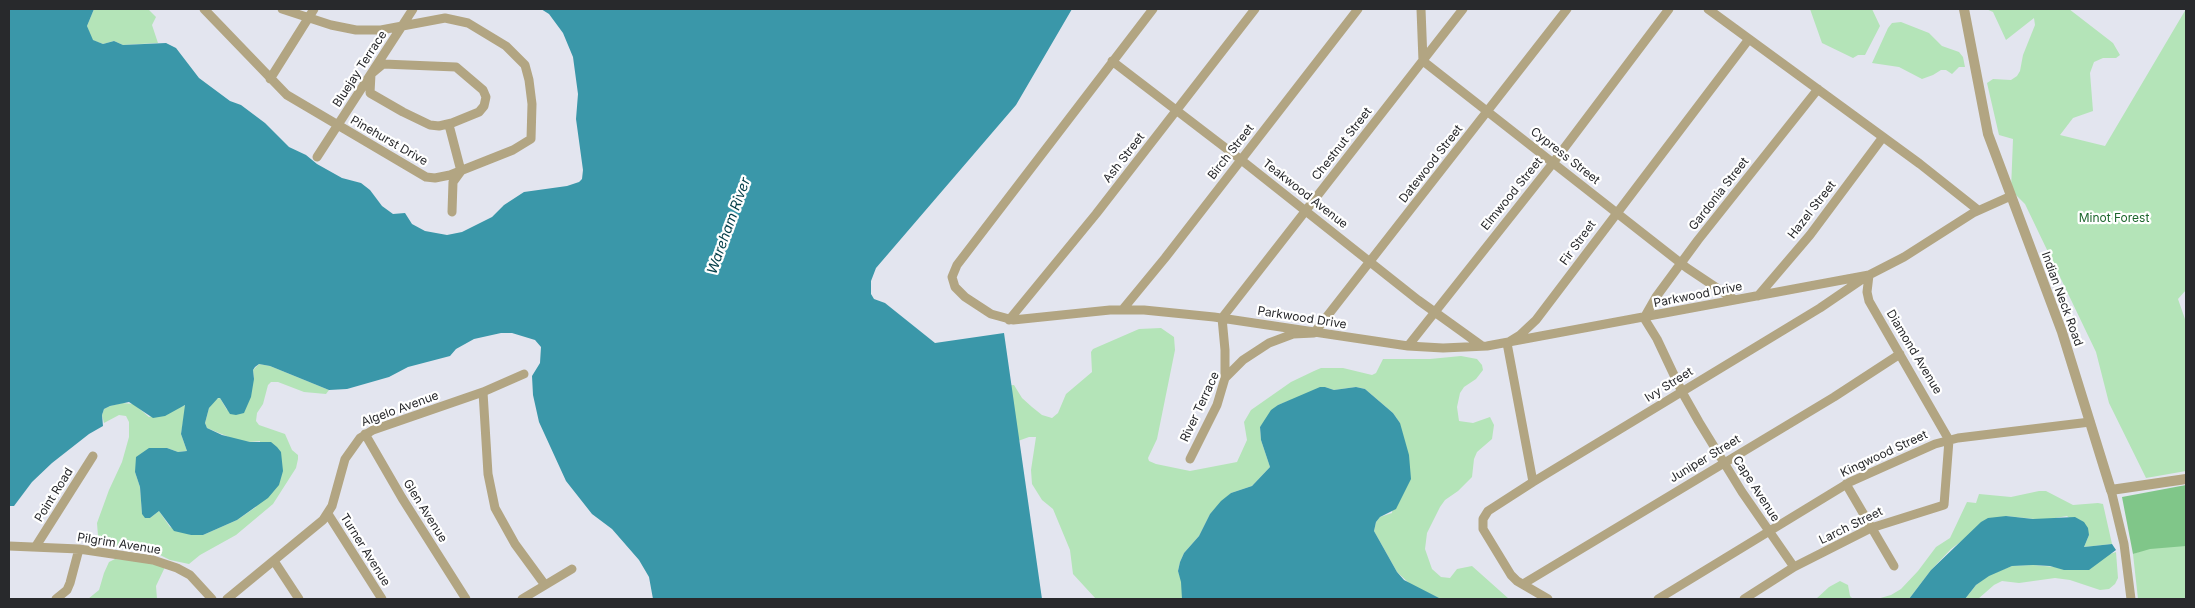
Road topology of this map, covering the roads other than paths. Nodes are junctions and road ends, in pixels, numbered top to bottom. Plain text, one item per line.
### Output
1 (204, 9) edge
2 (282, 9) edge
3 (314, 9) edge
4 (413, 9) edge
5 (1153, 9) edge
6 (1255, 9) edge
7 (1358, 9) edge
8 (1421, 9) edge
9 (1463, 9) edge
10 (1567, 9) edge
11 (1669, 9) edge
12 (1708, 9) edge
13 (1964, 9) edge
14 (308, 18) junction
15 (402, 25) junction
16 (1749, 39) junction
17 (1112, 61) junction
18 (1423, 61) junction
19 (371, 74) junction
20 (270, 79) junction
21 (1818, 89) junction
22 (1177, 112) junction
23 (1488, 112) junction
24 (449, 125) junction
25 (338, 126) junction
26 (1883, 137) junction
27 (317, 156) dead end
28 (1240, 159) junction
29 (1553, 163) junction
30 (460, 171) junction
31 (2011, 196) junction
32 (1306, 210) junction
33 (1978, 210) junction
34 (452, 212) dead end
35 (1617, 212) junction
36 (1370, 262) junction
37 (1681, 263) junction
38 (1869, 275) junction
39 (1758, 296) junction
40 (1735, 300) junction
41 (1122, 309) junction
42 (1435, 312) junction
43 (1222, 318) junction
44 (1644, 318) junction
45 (1009, 320) junction
46 (1314, 333) junction
47 (1507, 343) junction
48 (1408, 346) junction
49 (1482, 346) junction
50 (1900, 354) junction
51 (524, 374) dead end
52 (1225, 378) junction
53 (483, 392) junction
54 (1682, 392) junction
55 (2090, 422) junction
56 (365, 434) junction
57 (1950, 440) junction
58 (93, 456) dead end
59 (1190, 459) dead end
60 (1724, 462) junction
61 (2186, 479) edge
62 (1533, 482) junction
63 (1846, 484) junction
64 (2111, 490) junction
65 (328, 514) junction
66 (1871, 528) junction
67 (1768, 531) junction
68 (9, 546) edge
69 (36, 546) junction
70 (79, 549) junction
71 (274, 561) junction
72 (1894, 566) dead end
73 (1794, 567) junction
74 (572, 570) dead end
75 (1523, 584) junction
76 (545, 585) junction
77 (56, 599) edge
78 (212, 599) edge
79 (227, 599) edge
80 (299, 599) edge
81 (382, 599) edge
82 (466, 599) edge
83 (522, 599) edge
84 (1548, 599) edge
85 (1658, 599) edge
86 (1744, 599) edge
87 (2131, 599) edge

1 - 20 street, Pinehurst Drive
2 - 14 street, Pinehurst Drive
3 - 14 street
4 - 15 street, Bluejay Terrace
5 - 17 street, Parkwood Drive
6 - 22 street, Ash Street
7 - 28 street, Birch Street
8 - 18 street
9 - 18 street, Chestnut Street
10 - 23 street, Datewood Street
11 - 29 street, Elmwood Street
12 - 16 street
13 - 31 street, Indian Neck Road
14 - 15 street, Pinehurst Drive
14 - 20 street
15 - 19 street, Bluejay Terrace
15 - 30 street, Pinehurst Drive
16 - 21 street
16 - 35 street, Fir Street
17 - 22 street, Teakwood Avenue
17 - 45 street, Parkwood Drive
18 - 23 street, Cypress Street
18 - 32 street, Chestnut Street
19 - 24 street
19 - 24 street
19 - 25 street, Bluejay Terrace
20 - 25 street, Pinehurst Drive
21 - 26 street
21 - 37 street, Gardonia Street
22 - 28 street, Teakwood Avenue
22 - 45 street, Ash Street
23 - 29 street, Cypress Street
23 - 36 street, Datewood Street
24 - 30 street
25 - 27 street, Bluejay Terrace
25 - 30 street, Pinehurst Drive
26 - 33 street
26 - 39 street, Hazel Street
28 - 32 street, Teakwood Avenue
28 - 41 street, Birch Street
29 - 35 street, Cypress Street
29 - 42 street, Elmwood Street
30 - 34 street
31 - 33 street, Parkwood Drive
31 - 55 street, Indian Neck Road
32 - 36 street, Teakwood Avenue
32 - 43 street, Chestnut Street
33 - 38 street, Parkwood Drive
35 - 37 street, Cypress Street
35 - 47 street, Fir Street
36 - 42 street, Teakwood Avenue
36 - 46 street, Datewood Street
37 - 40 street, Cypress Street
37 - 44 street, Gardonia Street
38 - 39 street, Parkwood Drive
38 - 50 street, Diamond Avenue
38 - 54 street, Ivy Street
39 - 40 street, Parkwood Drive
40 - 44 street, Parkwood Drive
41 - 43 street, Parkwood Drive
41 - 45 street, Parkwood Drive
42 - 48 street, Elmwood Street
42 - 49 street, Teakwood Avenue
43 - 46 street, Parkwood Drive
43 - 52 street
44 - 47 street, Parkwood Drive
44 - 54 street, Cape Avenue
46 - 48 street, Parkwood Drive
46 - 52 street, River Terrace
47 - 49 street, Parkwood Drive
47 - 62 street
48 - 49 street, Parkwood Drive
50 - 57 street, Diamond Avenue
50 - 60 street, Juniper Street
51 - 53 street, Algelo Avenue
52 - 59 street, River Terrace
53 - 56 street, Algelo Avenue
53 - 76 street
54 - 60 street, Cape Avenue
54 - 62 street, Ivy Street
55 - 57 street, Kingwood Street
55 - 64 street, Indian Neck Road
56 - 65 street, Algelo Avenue
56 - 82 street, Glen Avenue
57 - 63 street, Kingwood Street
57 - 66 street, Larch Street
58 - 69 street, Point Road
60 - 67 street, Cape Avenue
60 - 75 street, Juniper Street
61 - 64 street
62 - 75 street, Ivy Street
63 - 66 street
63 - 67 street, Kingwood Street
64 - 87 street, Indian Neck Road
65 - 71 street, Algelo Avenue
65 - 81 street, Turner Avenue
66 - 72 street
66 - 73 street, Larch Street
67 - 73 street, Cape Avenue
67 - 85 street, Kingwood Street
68 - 69 street, Pilgrim Avenue
69 - 70 street, Pilgrim Avenue
70 - 77 street
70 - 78 street, Pilgrim Avenue
71 - 79 street, Algelo Avenue
71 - 80 street
73 - 86 street, Larch Street
74 - 76 street
75 - 84 street
76 - 83 street

